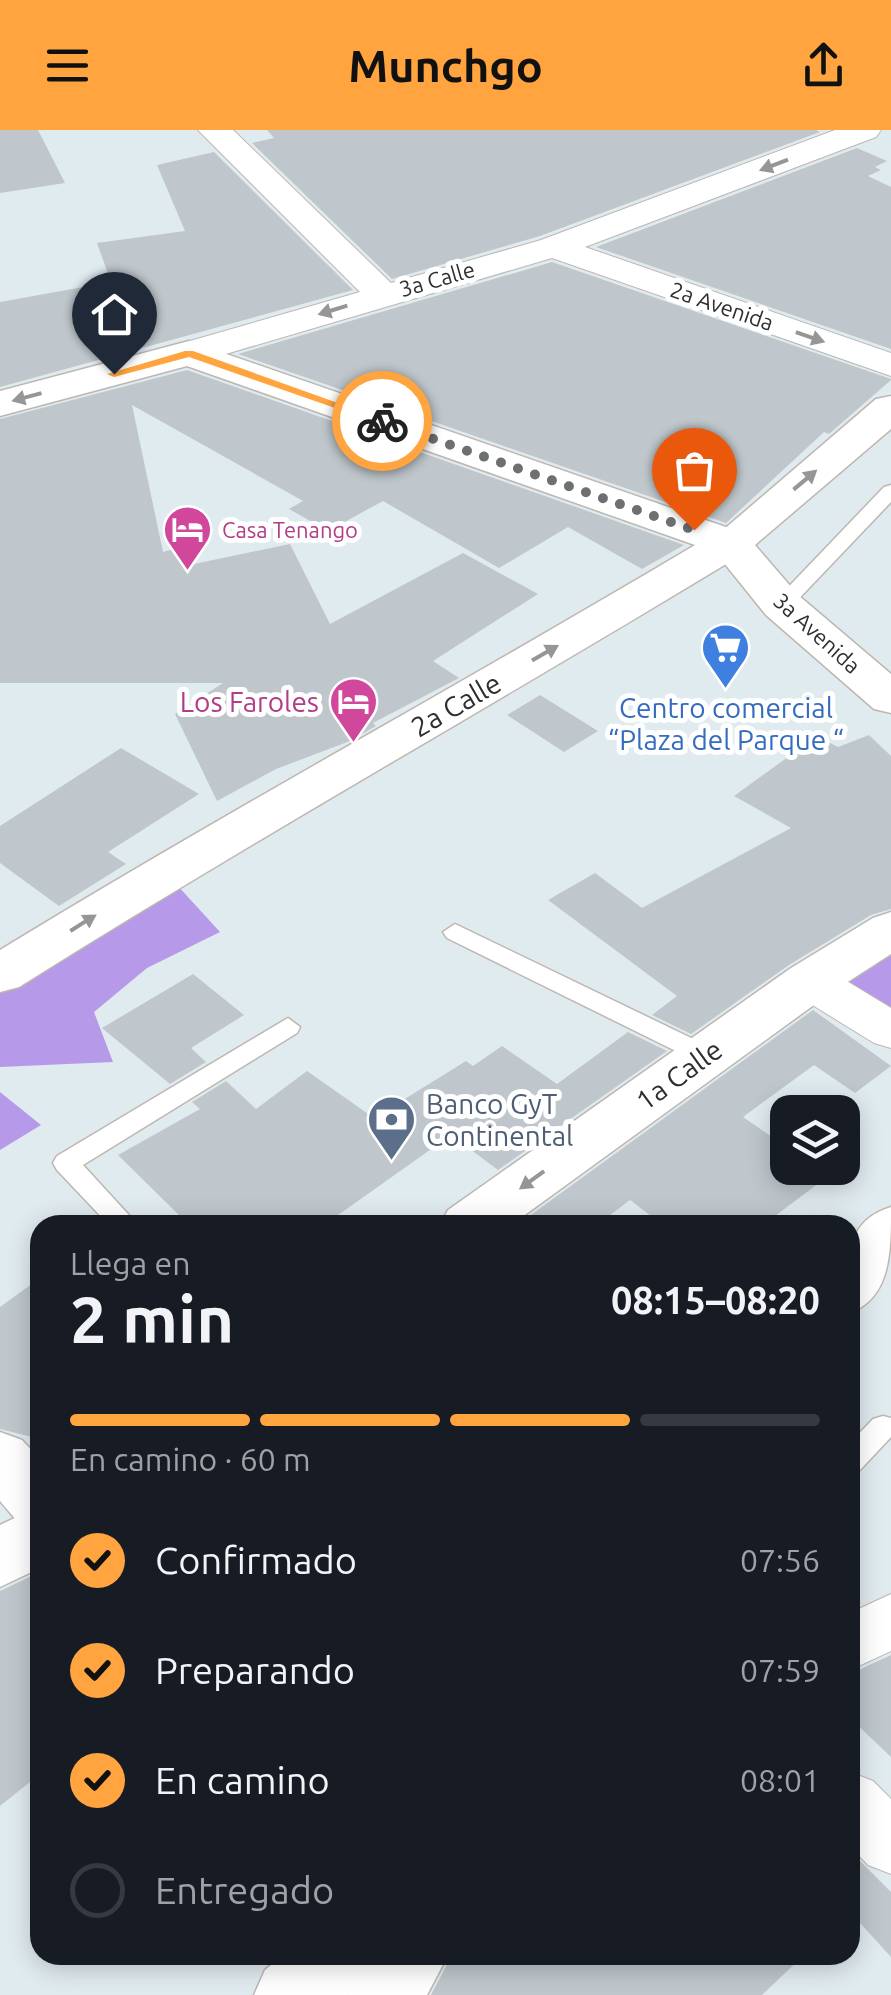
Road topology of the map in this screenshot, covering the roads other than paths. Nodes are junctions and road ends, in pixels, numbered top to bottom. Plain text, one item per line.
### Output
1 (214, 130) edge
2 (865, 130) edge
3 (553, 247) junction
4 (382, 294) junction
5 (189, 353) junction
6 (891, 365) edge
7 (0, 404) edge
8 (891, 408) edge
9 (891, 491) edge
10 (730, 543) junction
11 (782, 605) junction
12 (891, 699) edge
13 (891, 930) edge
14 (455, 932) dead end
15 (0, 974) edge
16 (810, 981) junction
17 (288, 1027) dead end
18 (891, 1030) edge
19 (706, 1056) junction
20 (115, 1215) edge
21 (483, 1215) edge
22 (891, 1229) edge
23 (860, 1275) edge
24 (883, 1427) dead end
25 (860, 1451) edge
26 (0, 1458) edge
27 (30, 1491) edge
28 (30, 1539) edge
29 (0, 1560) edge
30 (891, 1620) edge
31 (860, 1638) edge
32 (860, 1811) edge
33 (891, 1844) edge
34 (328, 1965) edge
35 (404, 1965) edge
36 (292, 1995) edge
37 (385, 1995) edge

1 - 4 street
2 -> 3 street, 3a Calle
3 - 4 street, 3a Calle
3 -> 6 street, 2a Avenida
4 -> 5 street, 3a Calle
5 -> 7 street, 3a Calle
5 - 10 street
10 -> 8 street, 2a Calle
9 - 11 lane
10 - 11 street, 3a Avenida
15 -> 10 street, 2a Calle
11 - 12 street, 3a Avenida
13 - 16 street, 1a Calle
14 - 19 lane
16 - 18 street
16 - 19 street, 1a Calle
17 - 20 lane
19 -> 21 street, 1a Calle
22 - 23 street
24 - 25 lane
26 - 27 street
28 - 29 street
30 - 31 street
32 - 33 street
34 - 36 street
35 - 37 street

